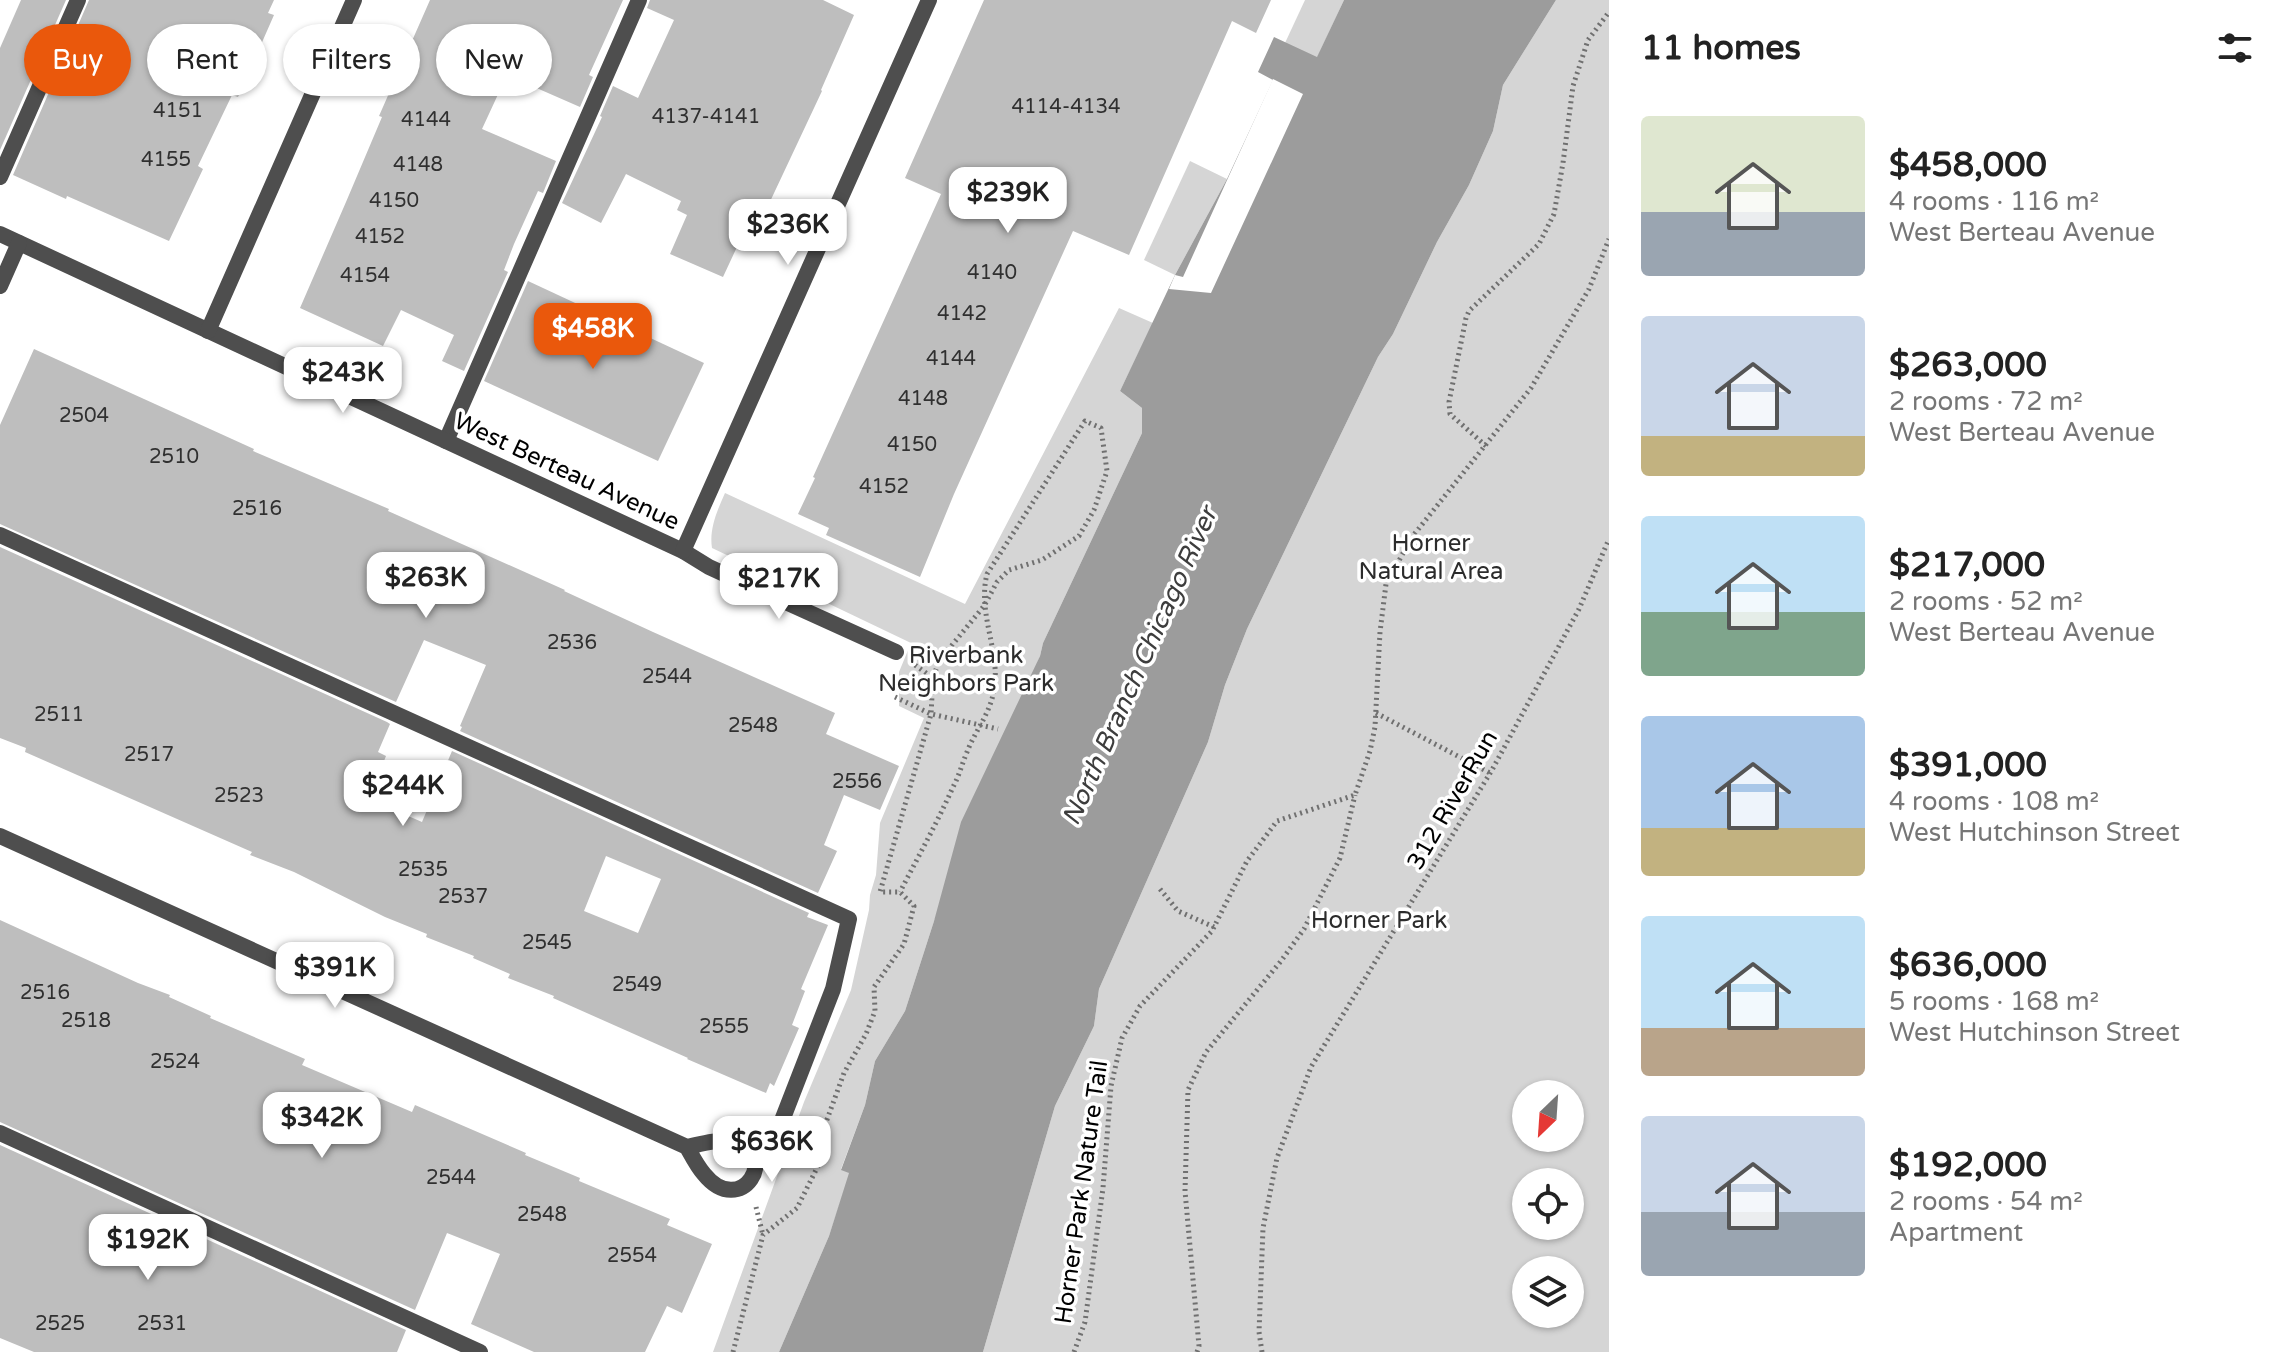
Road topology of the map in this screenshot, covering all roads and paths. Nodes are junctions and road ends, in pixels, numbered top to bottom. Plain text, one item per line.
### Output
1 (78, 0) edge
2 (354, 0) edge
3 (639, 0) edge
4 (929, 0) edge
5 (1609, 12) edge
6 (0, 177) edge
7 (0, 234) edge
8 (1609, 239) edge
9 (19, 243) junction
10 (0, 286) edge
11 (208, 331) junction
12 (446, 441) junction
13 (1486, 446) junction
14 (0, 535) edge
15 (1609, 539) edge
16 (683, 551) junction
17 (984, 606) junction
18 (896, 652) dead end
19 (895, 697) dead end
20 (1376, 713) junction
21 (931, 714) junction
22 (980, 726) junction
23 (998, 729) dead end
24 (1490, 773) junction
25 (1355, 795) junction
26 (0, 836) edge
27 (1160, 889) dead end
28 (900, 892) junction
29 (1214, 927) junction
30 (0, 1133) edge
31 (687, 1147) junction
32 (755, 1160) junction
33 (480, 1352) edge
34 (733, 1352) edge
35 (1074, 1352) edge
36 (1197, 1352) edge
37 (1262, 1352) edge

1 - 6 street
2 - 11 street
3 - 12 street
4 - 16 street
5 - 13 path
7 - 9 street, West Berteau Avenue
8 - 13 path
9 - 10 street
9 - 11 street, West Berteau Avenue
11 - 12 street, West Berteau Avenue
12 - 16 street, West Berteau Avenue
13 - 20 path
14 - 32 street
15 - 24 path, 312 RiverRun
16 - 18 street, West Berteau Avenue
17 - 17 path
17 - 21 path
17 - 22 path
19 - 21 path
20 - 24 path
20 - 25 path
21 - 22 path
21 - 28 path
22 - 23 path
22 - 28 path
24 - 37 path, 312 RiverRun
25 - 29 path, Horner Park Nature Tail
25 - 36 path
26 - 31 street
27 - 29 path
28 - 34 path
29 - 35 path, Horner Park Nature Tail
30 - 33 street
31 - 32 street
31 - 32 street

